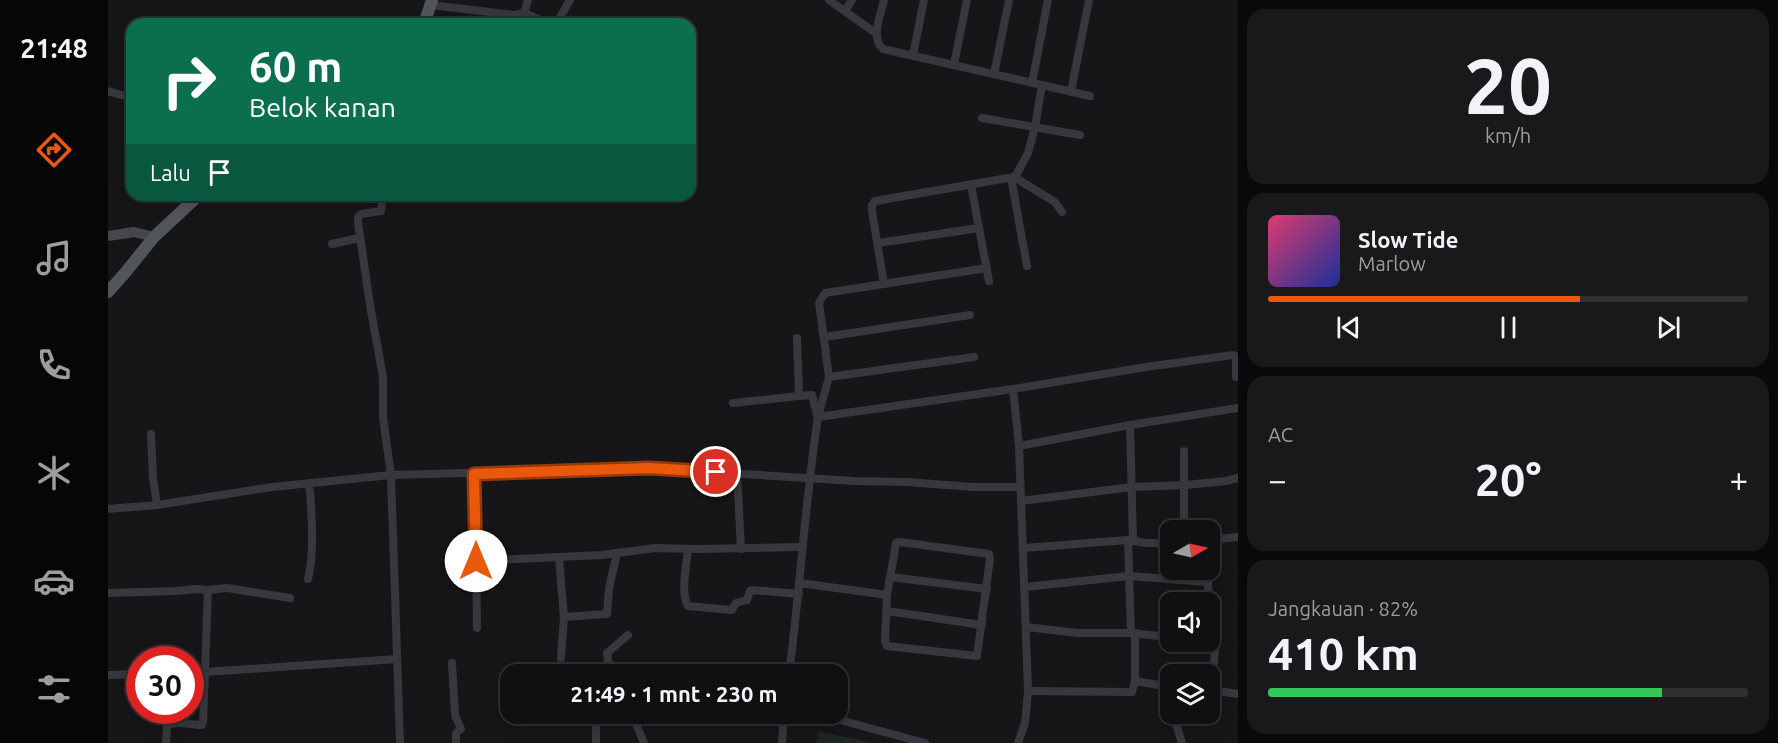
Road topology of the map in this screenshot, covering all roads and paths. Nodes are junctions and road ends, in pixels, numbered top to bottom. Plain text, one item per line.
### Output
1 (528, 0) edge
2 (570, 0) edge
3 (829, 0) edge
4 (852, 0) edge
5 (884, 0) edge
6 (924, 0) edge
7 (967, 0) edge
8 (1009, 0) edge
9 (1048, 0) edge
10 (1089, 0) edge
11 (432, 2) edge
12 (845, 11) junction
13 (524, 13) junction
14 (426, 18) edge
15 (538, 18) edge
16 (558, 18) edge
17 (877, 34) junction
18 (913, 55) junction
19 (954, 64) junction
20 (994, 74) junction
21 (1032, 83) junction
22 (1042, 85) junction
23 (108, 92) edge
24 (1071, 92) junction
25 (126, 96) edge
26 (1090, 96) dead end
27 (982, 118) dead end
28 (1035, 127) junction
29 (1080, 135) dead end
30 (1015, 175) junction
31 (970, 185) junction
32 (192, 201) edge
33 (382, 201) edge
34 (1062, 212) dead end
35 (979, 228) junction
36 (108, 236) edge
37 (150, 236) junction
38 (360, 238) junction
39 (878, 243) junction
40 (332, 244) dead end
41 (1027, 266) dead end
42 (987, 268) junction
43 (989, 281) dead end
44 (884, 284) junction
45 (108, 292) edge
46 (970, 315) dead end
47 (825, 337) junction
48 (797, 338) dead end
49 (974, 357) dead end
50 (829, 377) junction
51 (1236, 377) dead end
52 (1012, 389) junction
53 (799, 396) junction
54 (733, 403) dead end
55 (1238, 408) edge
56 (818, 417) junction
57 (1130, 425) junction
58 (152, 434) dead end
59 (1019, 446) junction
60 (1184, 451) dead end
61 (737, 473) junction
62 (474, 474) junction
63 (391, 475) junction
64 (808, 478) junction
65 (1238, 478) edge
66 (309, 483) junction
67 (1185, 485) junction
68 (1020, 486) junction
69 (1132, 487) junction
70 (1021, 501) junction
71 (157, 505) junction
72 (108, 509) edge
73 (1184, 520) edge
74 (1238, 537) edge
75 (1220, 539) edge
76 (1131, 541) junction
77 (1160, 542) edge
78 (802, 547) junction
79 (688, 549) junction
80 (741, 549) junction
81 (1024, 549) junction
82 (617, 553) junction
83 (559, 557) junction
84 (476, 561) junction
85 (1129, 576) junction
86 (890, 577) junction
87 (308, 579) dead end
88 (800, 583) junction
89 (1025, 587) junction
90 (987, 589) junction
91 (208, 590) junction
92 (1208, 592) edge
93 (108, 593) edge
94 (799, 594) junction
95 (887, 595) junction
96 (290, 598) dead end
97 (887, 611) junction
98 (564, 617) junction
99 (982, 625) junction
100 (1026, 627) junction
101 (477, 628) dead end
102 (1133, 633) junction
103 (628, 635) dead end
104 (1160, 636) edge
105 (561, 658) dead end
106 (397, 659) junction
107 (452, 663) dead end
108 (610, 664) edge
109 (790, 664) edge
110 (206, 672) junction
111 (126, 674) edge
112 (108, 675) edge
113 (1135, 681) junction
114 (1160, 685) edge
115 (1220, 691) edge
116 (1028, 692) junction
117 (1238, 694) edge
118 (848, 722) edge
119 (597, 724) edge
120 (636, 724) edge
121 (783, 724) edge
122 (1176, 724) edge
123 (1182, 742) edge
124 (166, 743) edge
125 (400, 743) edge
126 (456, 743) edge
127 (596, 743) edge
128 (644, 743) edge
129 (782, 743) edge
130 (925, 743) edge
131 (1018, 743) edge

1 - 13 street
2 - 16 street
3 - 12 street
4 - 12 street
5 - 17 street
6 - 18 street
7 - 19 street
8 - 20 street
9 - 21 street
10 - 24 street
11 - 13 street
11 - 14 main road
12 - 17 street
13 - 15 street
17 - 18 street
18 - 19 street
19 - 20 street
20 - 21 street
21 - 22 street
22 - 24 street
22 - 28 street
23 - 25 street
24 - 26 street
27 - 28 street
28 - 29 street
28 - 30 street
30 - 31 street
30 - 34 street
30 - 41 street
31 - 35 street
31 - 39 street
32 - 37 main road
33 - 38 street
35 - 39 street
35 - 42 street
36 - 37 street
37 - 45 main road
38 - 40 street
38 - 63 street
39 - 44 street
42 - 43 street
42 - 44 street
44 - 47 street
46 - 47 street
47 - 50 street
48 - 53 street
49 - 50 street
50 - 56 street
51 - 52 street
52 - 56 street
52 - 59 street
53 - 54 street
53 - 56 street
55 - 57 street
56 - 64 street
57 - 59 street
57 - 69 street
58 - 71 street
59 - 68 street
60 - 67 street
61 - 62 street
61 - 64 street
61 - 80 street
62 - 63 street
62 - 84 street
63 - 66 street
63 - 106 street
64 - 68 street
64 - 78 street
65 - 67 street
66 - 71 street
66 - 87 street
67 - 69 street
67 - 73 street
68 - 70 street
69 - 70 street
69 - 76 street
70 - 81 street
71 - 72 street
74 - 75 street
76 - 77 street
76 - 81 street
76 - 85 street
78 - 80 street
78 - 88 street
79 - 80 street
79 - 82 street
79 - 94 street
81 - 89 street
82 - 83 street
82 - 98 street
83 - 84 street
83 - 98 street
84 - 101 street
85 - 89 street
85 - 92 street
85 - 102 street
86 - 90 street
86 - 90 street
86 - 95 street
88 - 94 street
88 - 95 street
89 - 100 street
90 - 99 street
91 - 93 street
91 - 96 street
91 - 110 street
94 - 109 street
95 - 97 street
97 - 99 street
97 - 99 street
98 - 105 street
100 - 102 street
100 - 116 street
102 - 104 street
102 - 113 street
103 - 108 street
106 - 110 street
106 - 125 street
107 - 126 street
110 - 124 street
111 - 112 street
113 - 114 street
113 - 116 street
115 - 117 street
116 - 131 street
118 - 130 street
119 - 127 street
120 - 128 street
121 - 129 street
122 - 123 street

